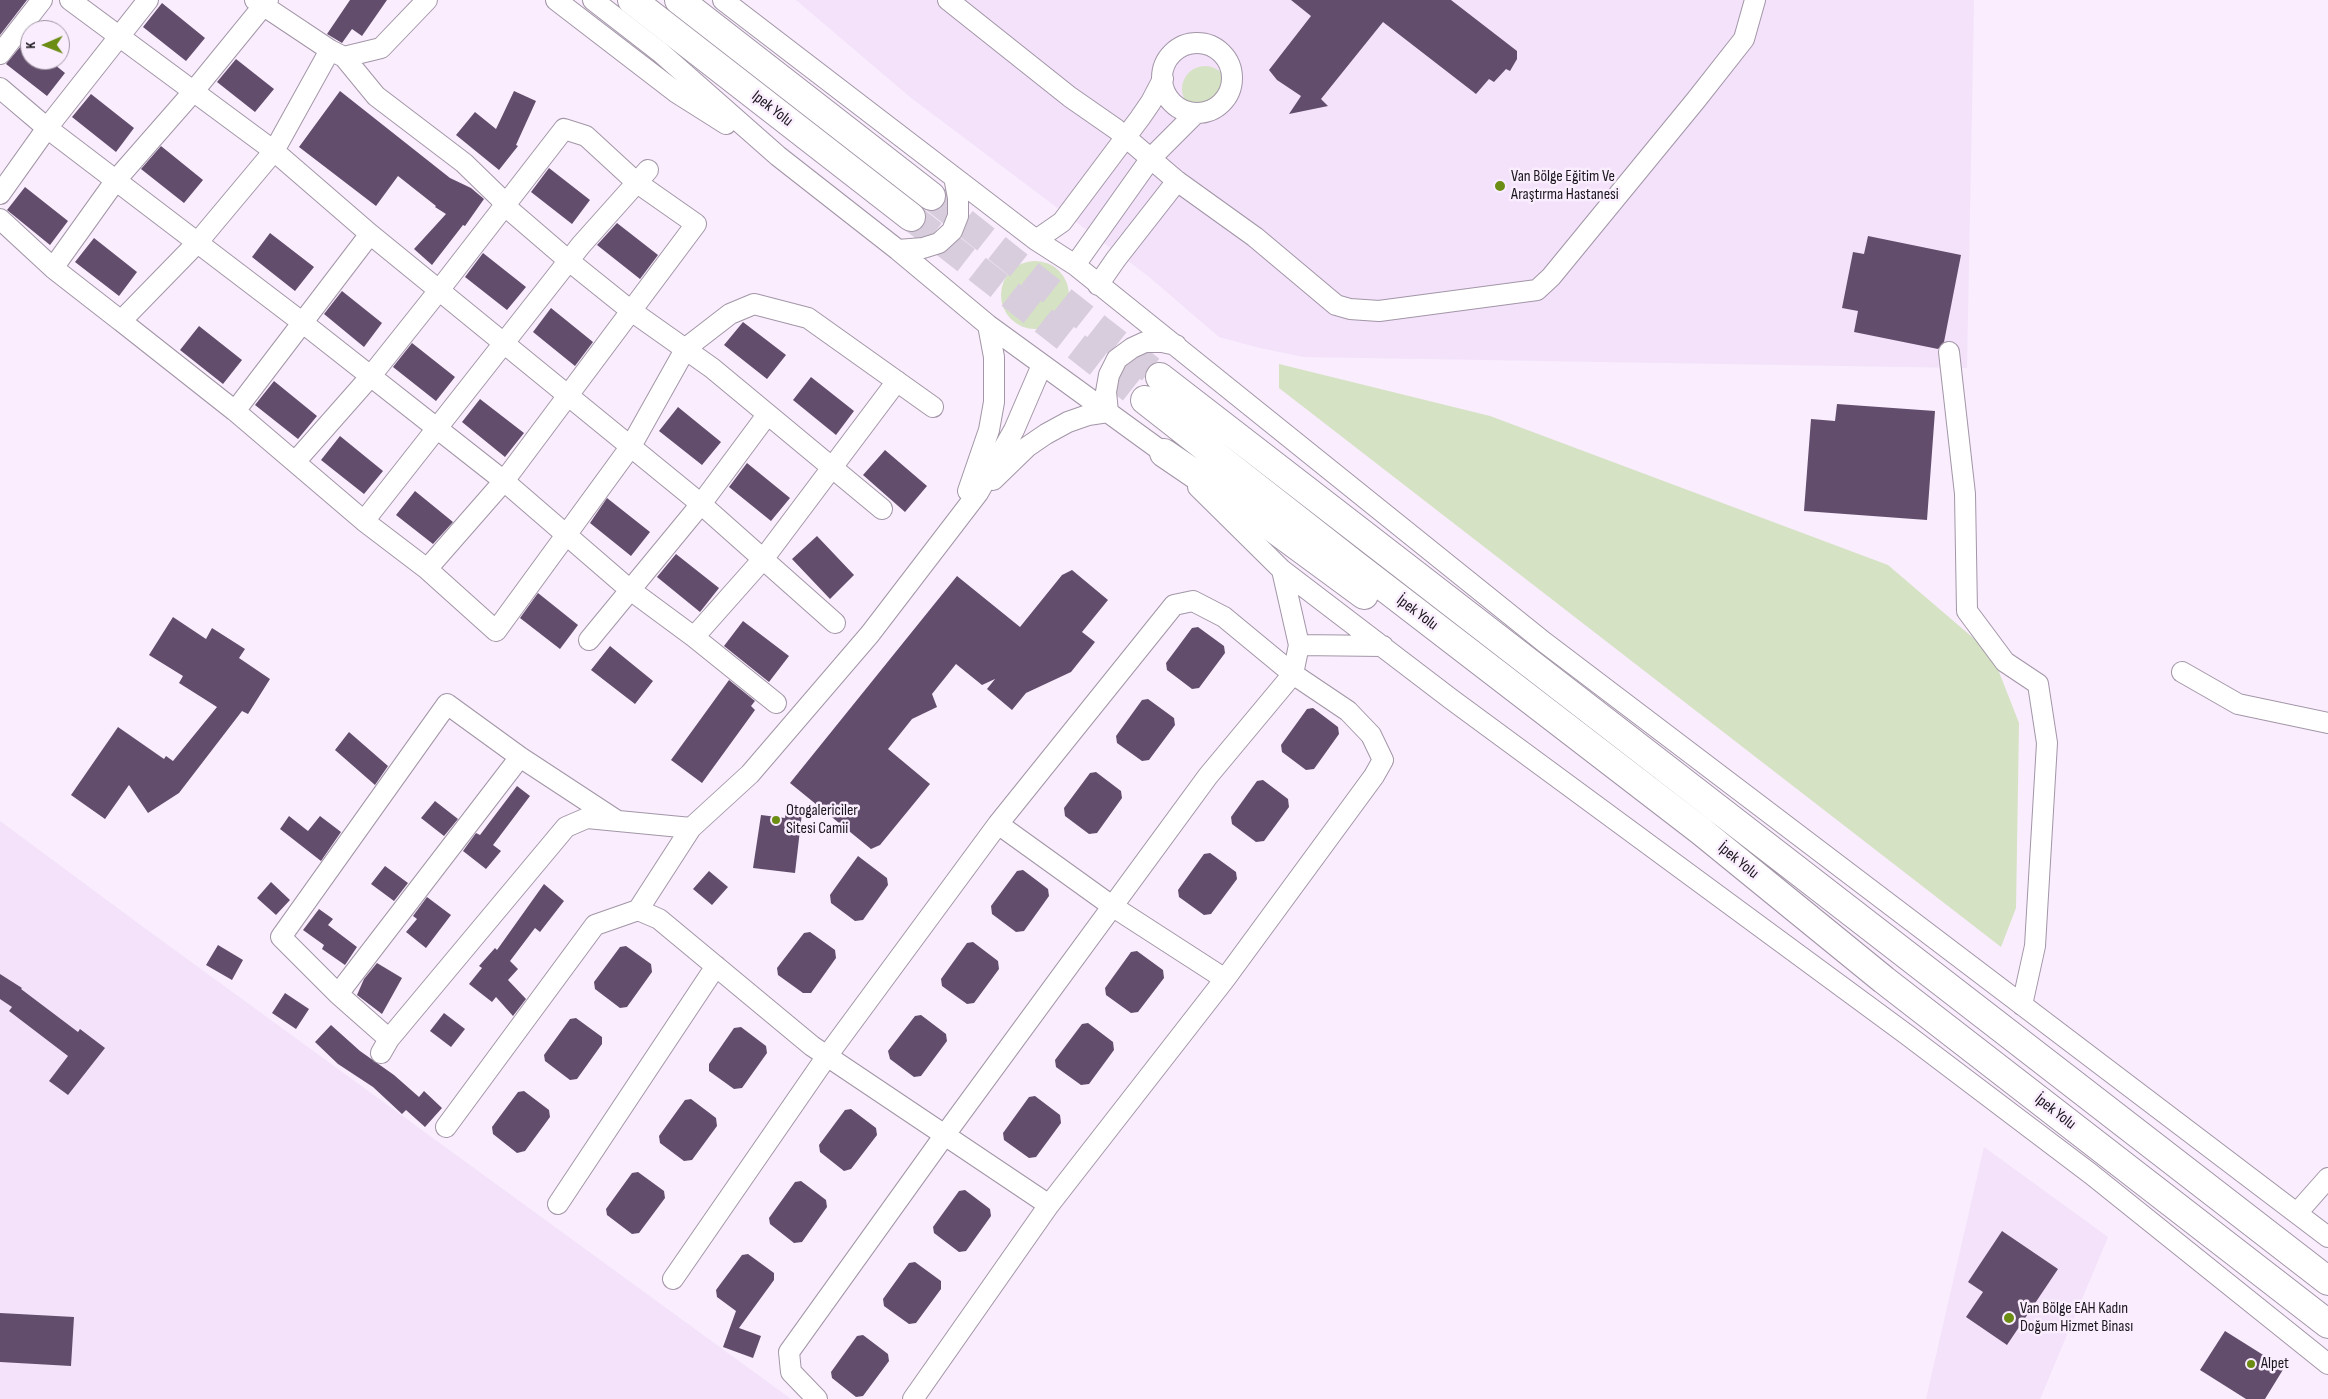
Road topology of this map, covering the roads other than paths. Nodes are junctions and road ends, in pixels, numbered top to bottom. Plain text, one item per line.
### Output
1 (42, 0) edge
2 (70, 0) edge
3 (148, 0) edge
4 (427, 0) edge
5 (556, 0) edge
6 (593, 0) edge
7 (632, 0) edge
8 (679, 0) edge
9 (723, 0) edge
10 (948, 0) edge
11 (1755, 0) edge
12 (262, 2) edge
13 (120, 38) junction
14 (0, 54) edge
15 (337, 54) junction
16 (1163, 79) junction
17 (0, 88) edge
18 (193, 92) junction
19 (1196, 113) junction
20 (47, 128) junction
21 (1125, 138) junction
22 (274, 151) junction
23 (778, 156) junction
24 (1151, 158) junction
25 (642, 176) junction
26 (954, 177) junction
27 (116, 180) junction
28 (1177, 181) junction
29 (0, 194) edge
30 (931, 196) tunnel mouth
31 (505, 206) junction
32 (911, 217) tunnel mouth
33 (0, 219) edge
34 (370, 234) junction
35 (1036, 240) junction
36 (197, 243) junction
37 (898, 250) junction
38 (569, 261) junction
39 (1075, 265) junction
40 (53, 268) junction
41 (1098, 285) junction
42 (440, 289) junction
43 (630, 310) junction
44 (121, 321) junction
45 (303, 323) junction
46 (988, 325) junction
47 (504, 342) junction
48 (1176, 345) junction
49 (686, 348) junction
50 (1949, 352) dead end
51 (1042, 365) junction
52 (370, 377) junction
53 (1160, 377) tunnel mouth
54 (897, 381) junction
55 (569, 397) junction
56 (1145, 400) tunnel mouth
57 (933, 407) dead end
58 (235, 411) junction
59 (1108, 412) junction
60 (766, 415) junction
61 (435, 429) junction
62 (631, 446) junction
63 (1164, 453) junction
64 (295, 462) junction
65 (832, 469) junction
66 (504, 481) junction
67 (978, 493) junction
68 (701, 504) junction
69 (882, 509) dead end
70 (364, 521) junction
71 (954, 525) junction
72 (567, 534) junction
73 (764, 558) junction
74 (426, 569) junction
75 (1282, 570) junction
76 (629, 589) junction
77 (834, 623) dead end
78 (694, 637) junction
79 (589, 640) dead end
80 (1299, 645) junction
81 (1383, 646) junction
82 (2182, 672) dead end
83 (1293, 674) junction
84 (776, 703) dead end
85 (2328, 723) edge
86 (520, 757) junction
87 (618, 821) junction
88 (998, 824) junction
89 (691, 828) junction
90 (1112, 906) junction
91 (638, 910) junction
92 (716, 966) junction
93 (1225, 979) junction
94 (1884, 980) junction
95 (338, 994) junction
96 (2022, 1005) junction
97 (827, 1056) junction
98 (446, 1127) dead end
99 (944, 1136) junction
100 (2328, 1178) edge
101 (558, 1204) dead end
102 (1049, 1205) junction
103 (2297, 1213) junction
104 (2328, 1237) edge
105 (673, 1279) dead end
106 (2328, 1281) edge
107 (2328, 1324) edge
108 (2328, 1364) edge
109 (817, 1399) edge
110 (913, 1399) edge

1 - 14 street
2 - 13 street
3 - 13 street
4 - 15 street
5 - 23 street
6 - 23 street
7 - 32 highway, Ipek Yolu
8 - 30 highway, Ipek Yolu
9 - 26 street
10 - 21 street
11 - 28 street
12 - 15 street
12 - 18 street
13 - 18 street
13 - 20 street
15 - 22 street
15 - 31 street
16 - 19 street
16 - 19 street
16 - 21 street
17 - 20 street
18 - 22 street
18 - 27 street
19 - 24 street
20 - 27 street
20 - 29 street
21 - 24 street
21 - 35 street
22 - 34 street
22 - 36 street
23 - 37 street
24 - 28 street
24 - 39 street
25 - 31 street
25 - 38 street
25 - 43 street
26 - 35 street
26 - 37 street
27 - 36 street
27 - 40 street
28 - 41 street
31 - 38 street
31 - 42 street
33 - 40 street
34 - 42 street
34 - 45 street
35 - 39 street
36 - 44 street
36 - 45 street
37 - 46 street
38 - 43 street
38 - 47 street
39 - 41 street
40 - 44 street
41 - 48 street
42 - 47 street
42 - 52 street
43 - 49 street
43 - 55 street
44 - 58 street
45 - 52 street
45 - 58 street
46 - 51 street
46 - 71 street
47 - 55 street
47 - 61 street
48 - 59 street
48 - 96 street
49 - 54 street
49 - 60 street
49 - 62 street
50 - 96 street
51 - 59 street
51 - 67 street
52 - 61 street
52 - 64 street
53 - 106 highway, İpek Yolu
54 - 57 street
54 - 65 street
55 - 62 street
55 - 66 street
56 - 94 highway, İpek Yolu
58 - 64 street
59 - 63 street
59 - 67 street
60 - 65 street
60 - 68 street
61 - 66 street
61 - 70 street
62 - 68 street
62 - 72 street
63 - 75 street
63 - 94 highway
64 - 70 street
65 - 69 street
65 - 73 street
66 - 72 street
66 - 74 street
67 - 71 street
68 - 73 street
68 - 76 street
70 - 74 street
71 - 89 street
72 - 74 street
72 - 76 street
73 - 77 street
73 - 78 street
75 - 80 street
75 - 81 street
76 - 78 street
76 - 79 street
78 - 84 street
80 - 81 street
80 - 83 street
81 - 108 street
82 - 85 street
83 - 88 street
83 - 90 street
83 - 93 street
86 - 87 street
86 - 95 street
86 - 95 street
87 - 89 street
87 - 95 street
88 - 90 street
88 - 97 street
89 - 91 street
90 - 93 street
90 - 99 street
91 - 92 street
91 - 98 street
92 - 97 street
92 - 101 street
93 - 102 street
94 - 107 highway, İpek Yolu
96 - 103 street
97 - 99 street
97 - 105 street
99 - 102 street
99 - 109 street
100 - 103 street
102 - 110 street
103 - 104 street

